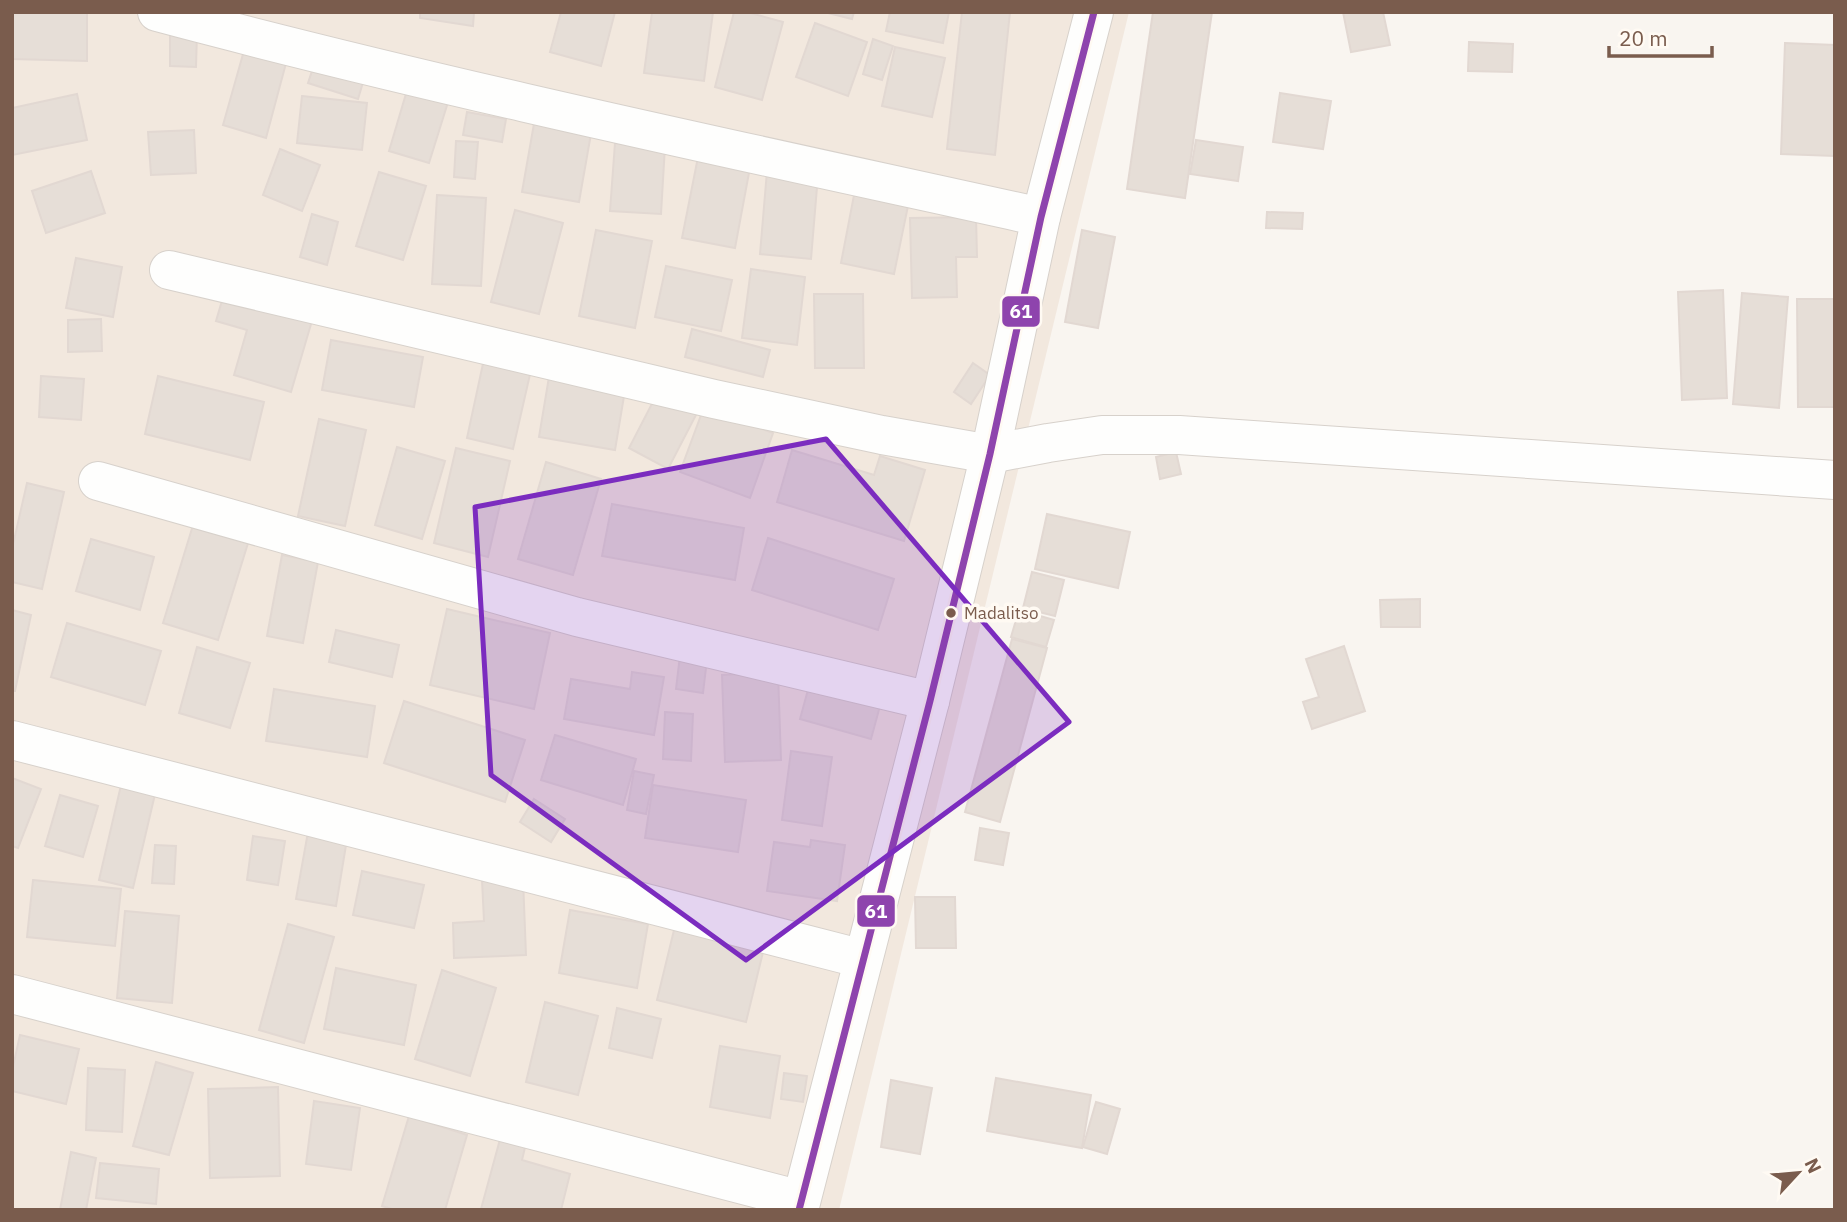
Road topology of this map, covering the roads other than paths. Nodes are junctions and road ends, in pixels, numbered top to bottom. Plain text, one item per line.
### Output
1 (157, 12) edge
2 (1094, 12) edge
3 (1041, 217) junction
4 (169, 270) dead end
5 (990, 454) junction
6 (1835, 480) edge
7 (98, 481) dead end
8 (930, 701) junction
9 (12, 740) edge
10 (863, 958) junction
11 (12, 994) edge
12 (800, 1205) edge

1 - 3 street
2 - 3 street
3 - 5 street
4 - 5 street
5 - 6 street
5 - 8 street
7 - 8 street
8 - 10 street
9 - 10 street
10 - 12 street
11 - 12 street

